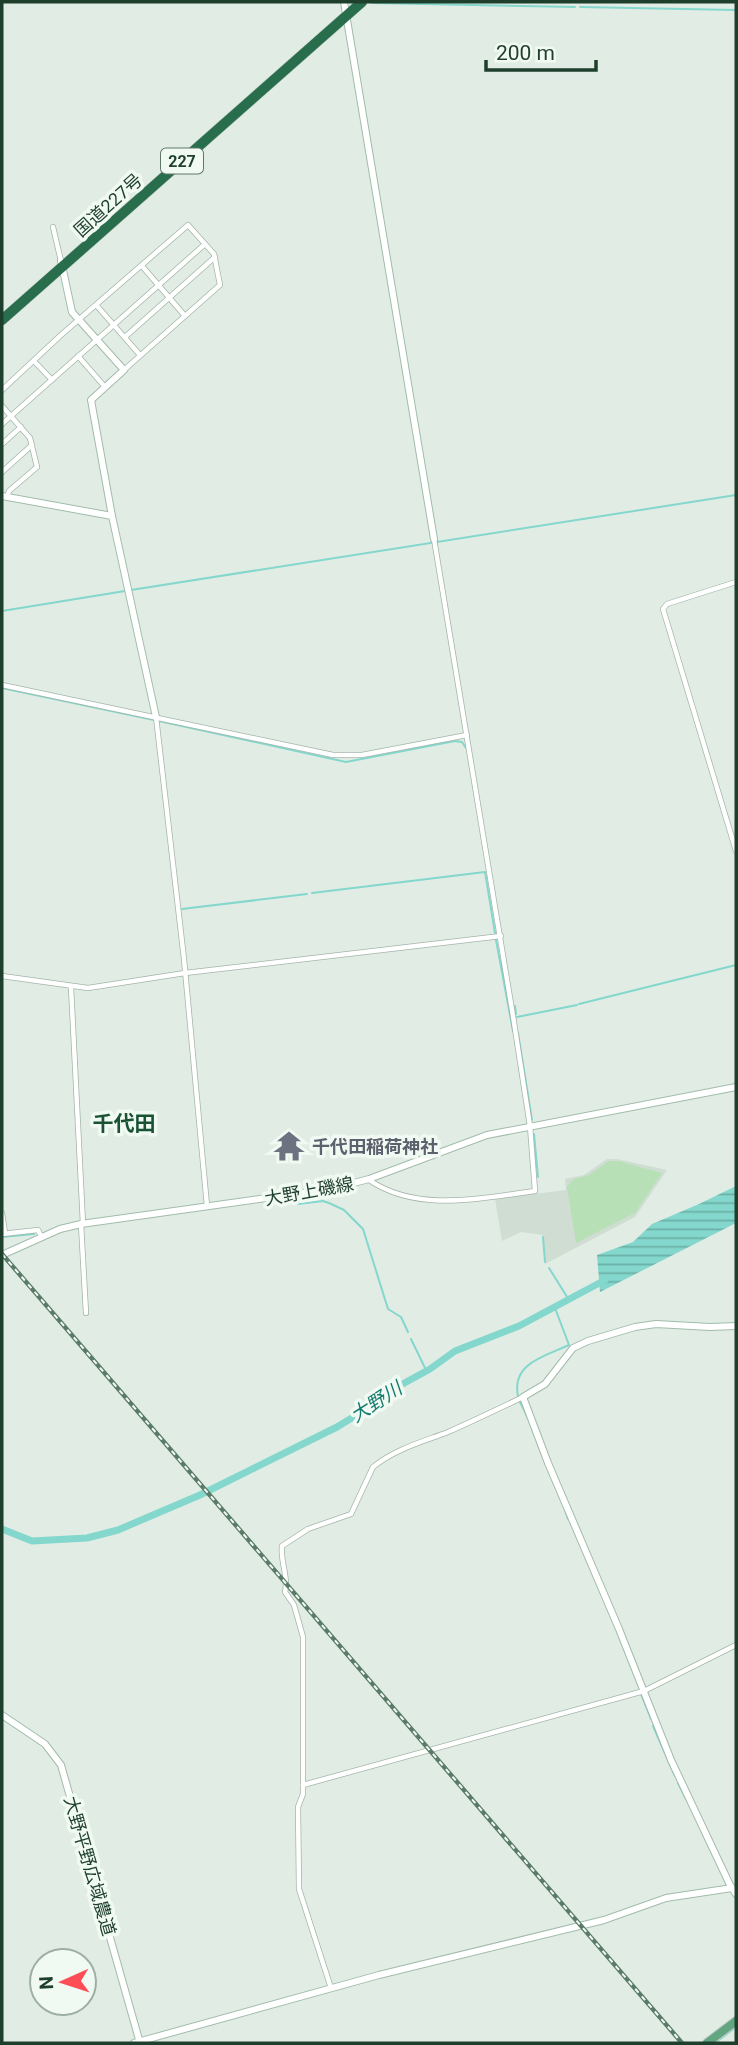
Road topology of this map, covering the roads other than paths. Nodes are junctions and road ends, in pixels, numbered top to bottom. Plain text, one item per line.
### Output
1 (362, 2) edge
2 (347, 7) edge
3 (53, 226) dead end
4 (205, 244) junction
5 (215, 257) junction
6 (62, 264) junction
7 (142, 266) junction
8 (159, 285) junction
9 (170, 298) junction
10 (97, 306) junction
11 (2, 312) edge
12 (185, 316) junction
13 (2, 320) edge
14 (80, 320) junction
15 (114, 326) junction
16 (125, 337) junction
17 (97, 340) junction
18 (140, 355) junction
19 (78, 356) junction
20 (34, 360) junction
21 (124, 370) junction
22 (52, 380) junction
23 (104, 387) junction
24 (2, 390) edge
25 (2, 406) edge
26 (11, 416) junction
27 (2, 424) edge
28 (21, 427) junction
29 (2, 444) edge
30 (32, 445) junction
31 (2, 472) edge
32 (4, 496) edge
33 (112, 516) junction
34 (434, 538) joint
35 (736, 582) edge
36 (2, 685) edge
37 (156, 716) junction
38 (467, 735) junction
39 (736, 851) edge
40 (501, 936) junction
41 (185, 974) junction
42 (2, 976) edge
43 (71, 987) junction
44 (736, 1087) edge
45 (530, 1126) junction
46 (369, 1179) junction
47 (207, 1208) junction
48 (2, 1213) edge
49 (82, 1224) junction
50 (3, 1234) edge
51 (41, 1236) junction
52 (3, 1252) edge
53 (86, 1313) dead end
54 (736, 1326) edge
55 (523, 1397) junction
56 (736, 1644) edge
57 (644, 1691) junction
58 (2, 1715) edge
59 (303, 1785) junction
60 (735, 1889) edge
61 (331, 1988) junction
62 (736, 2021) edge
63 (138, 2043) edge
64 (707, 2043) edge

1 - 2 highway, 国道227号 / 227
2 - 6 highway, 国道227号 / 227
2 - 34 street
3 - 6 street
4 - 5 street
4 - 7 street
4 - 8 street
5 - 9 street
5 - 12 street
6 - 11 highway, 国道227号 / 227
6 - 13 highway, 国道227号 / 227
6 - 14 street
7 - 8 street
7 - 10 street
8 - 9 street
8 - 15 street
9 - 12 street
9 - 16 street
10 - 14 street
10 - 15 street
12 - 18 street
14 - 17 street
14 - 20 street
15 - 16 street
15 - 17 street
16 - 18 street
17 - 19 street
17 - 21 street
18 - 21 street
19 - 22 street
19 - 23 street
20 - 22 street
20 - 24 street
21 - 23 street
22 - 26 street
23 - 33 street
25 - 26 street
26 - 27 street
26 - 28 street
28 - 29 street
28 - 30 street
30 - 31 street
30 - 32 street
32 - 33 street
33 - 37 street
34 - 38 street
35 - 39 street
36 - 37 street
37 - 38 street
37 - 41 street
38 - 40 street
40 - 41 street
40 - 45 street
41 - 43 street
41 - 47 street
42 - 43 street
43 - 49 street
44 - 45 street, 大野上磯線
45 - 46 street, 大野上磯線
45 - 46 street
46 - 47 street, 大野上磯線
47 - 49 street, 大野上磯線
48 - 50 street
49 - 51 street, 大野上磯線
49 - 53 street
50 - 51 street
51 - 52 street, 大野上磯線
54 - 55 street
55 - 57 street
55 - 59 street
56 - 57 street
57 - 59 street
57 - 60 street
58 - 63 street, 大野平野広域農道
59 - 61 street
60 - 61 street
61 - 63 street
62 - 64 main road

